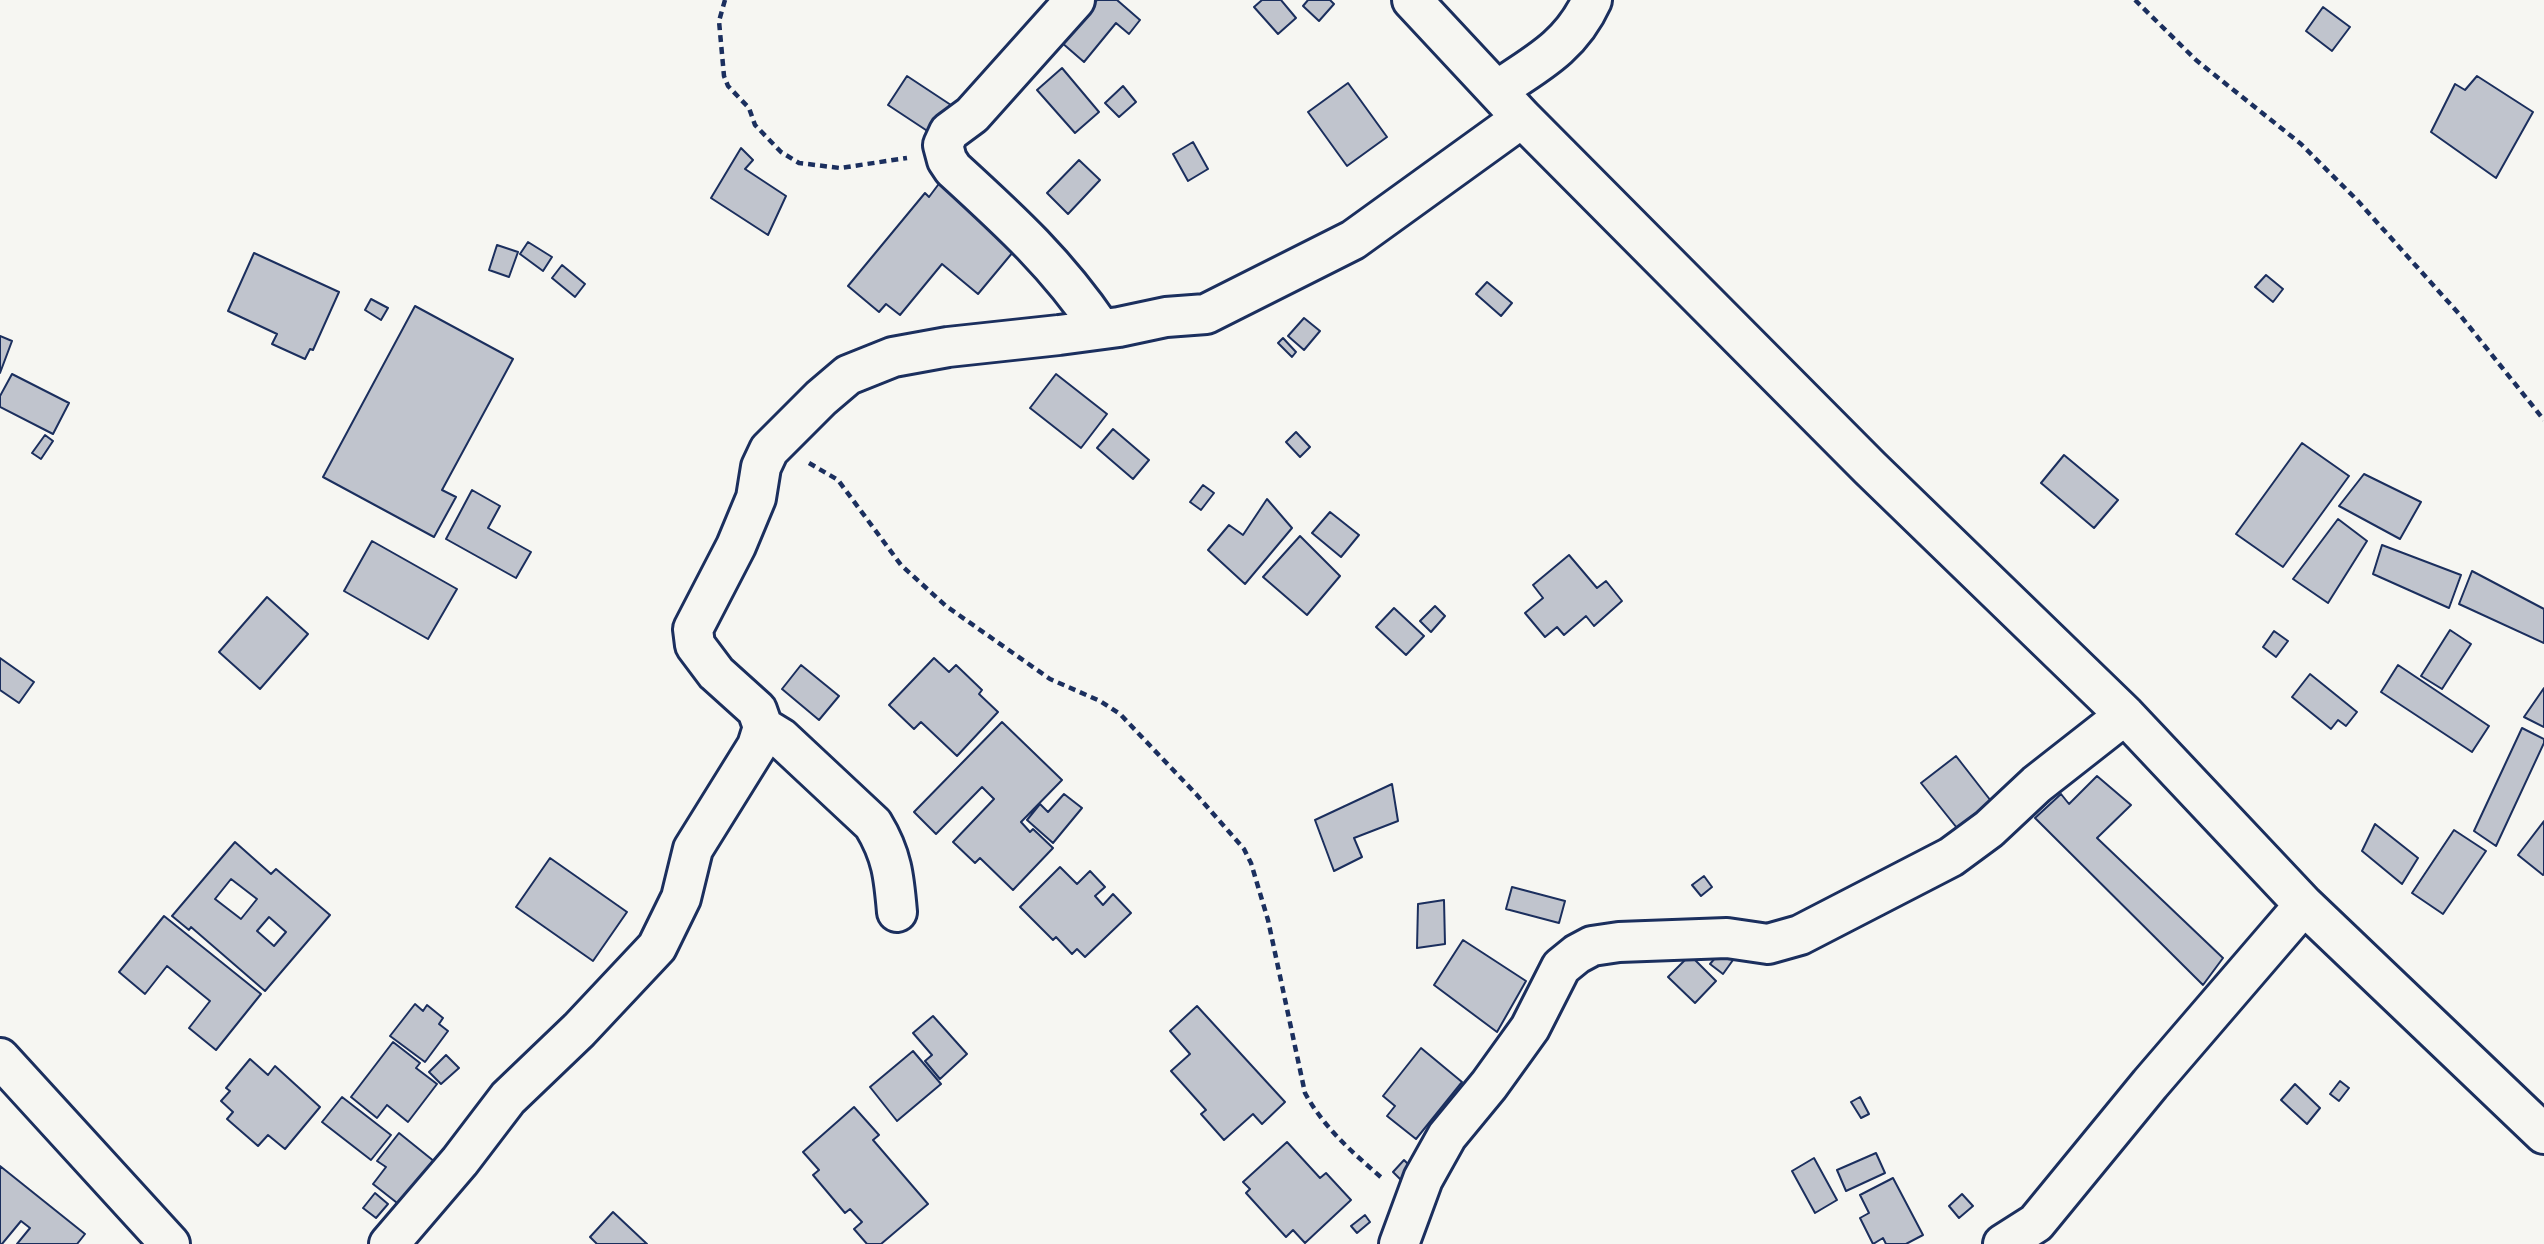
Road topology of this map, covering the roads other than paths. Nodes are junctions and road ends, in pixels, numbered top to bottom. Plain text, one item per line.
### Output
1 (1074, 0) edge
2 (1412, 0) edge
3 (1592, 0) edge
4 (1497, 90) junction
5 (1522, 118) junction
6 (1101, 329) junction
7 (2125, 715) junction
8 (763, 727) junction
9 (2304, 905) junction
10 (897, 912) dead end
11 (0, 1058) edge
12 (2544, 1134) edge
13 (170, 1244) edge
14 (389, 1244) edge
15 (1399, 1244) edge
16 (2003, 1244) edge

1 - 6 street
2 - 4 street
3 - 4 street
4 - 5 street
5 - 6 street
5 - 7 street
6 - 8 street
7 - 9 street
7 - 15 street
8 - 10 street
8 - 14 street
9 - 12 street
9 - 16 street
11 - 13 street

